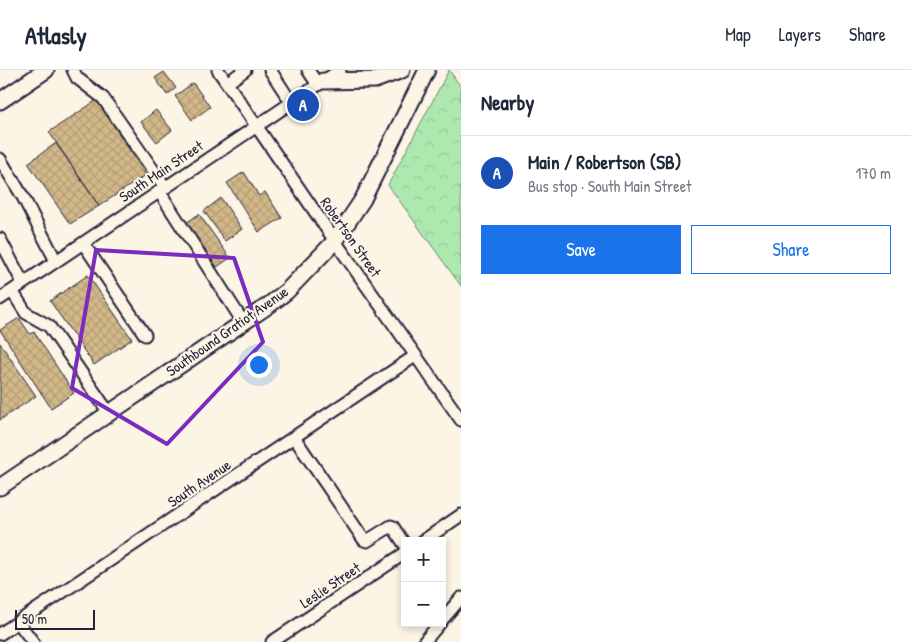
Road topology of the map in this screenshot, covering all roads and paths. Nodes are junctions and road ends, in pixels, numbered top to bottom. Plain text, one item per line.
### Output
1 (46, 70) edge
2 (73, 70) edge
3 (218, 70) edge
4 (245, 70) edge
5 (270, 70) edge
6 (308, 70) edge
7 (340, 70) edge
8 (402, 70) edge
9 (427, 70) edge
10 (227, 82) junction
11 (321, 83) junction
12 (0, 101) edge
13 (292, 102) junction
14 (257, 125) junction
15 (0, 159) edge
16 (162, 189) junction
17 (0, 239) edge
18 (334, 241) junction
19 (83, 243) junction
20 (56, 261) junction
21 (23, 283) junction
22 (12, 291) junction
23 (0, 299) edge
24 (243, 322) junction
25 (145, 335) dead end
26 (415, 356) junction
27 (109, 414) junction
28 (461, 420) edge
29 (294, 437) junction
30 (0, 487) edge
31 (461, 515) edge
32 (429, 537) edge
33 (401, 539) edge
34 (401, 556) edge
35 (461, 598) edge
36 (446, 616) edge
37 (18, 622) junction
38 (437, 627) edge
39 (0, 634) edge
40 (32, 642) edge
41 (272, 642) edge
42 (424, 642) edge

1 - 12 main road
2 - 16 street
3 - 10 street, Robertson Street
4 - 10 street
5 - 13 street
6 - 11 street
7 - 11 street, South Main Street
8 - 11 main road
9 - 18 main road, Southbound Gratiot Avenue
10 - 14 street, Robertson Street
11 - 13 street, South Main Street
13 - 14 street, South Main Street
14 - 16 street, South Main Street
14 - 18 street, Robertson Street
15 - 20 street
16 - 19 street, South Main Street
16 - 24 street
17 - 21 street
18 - 24 main road, Southbound Gratiot Avenue
18 - 26 street, Robertson Street
19 - 20 street, South Main Street
19 - 25 street
20 - 21 street, South Main Street
21 - 22 street, South Main Street
22 - 23 street, South Main Street
22 - 27 street
24 - 27 main road, Southbound Gratiot Avenue
26 - 28 street, Robertson Street
26 - 29 street, South Avenue
27 - 30 main road, Southbound Gratiot Avenue
29 - 33 street
29 - 37 street, South Avenue
31 - 32 street
34 - 41 street, Leslie Street
35 - 36 street
37 - 39 street, South Avenue
37 - 40 street
38 - 42 street

